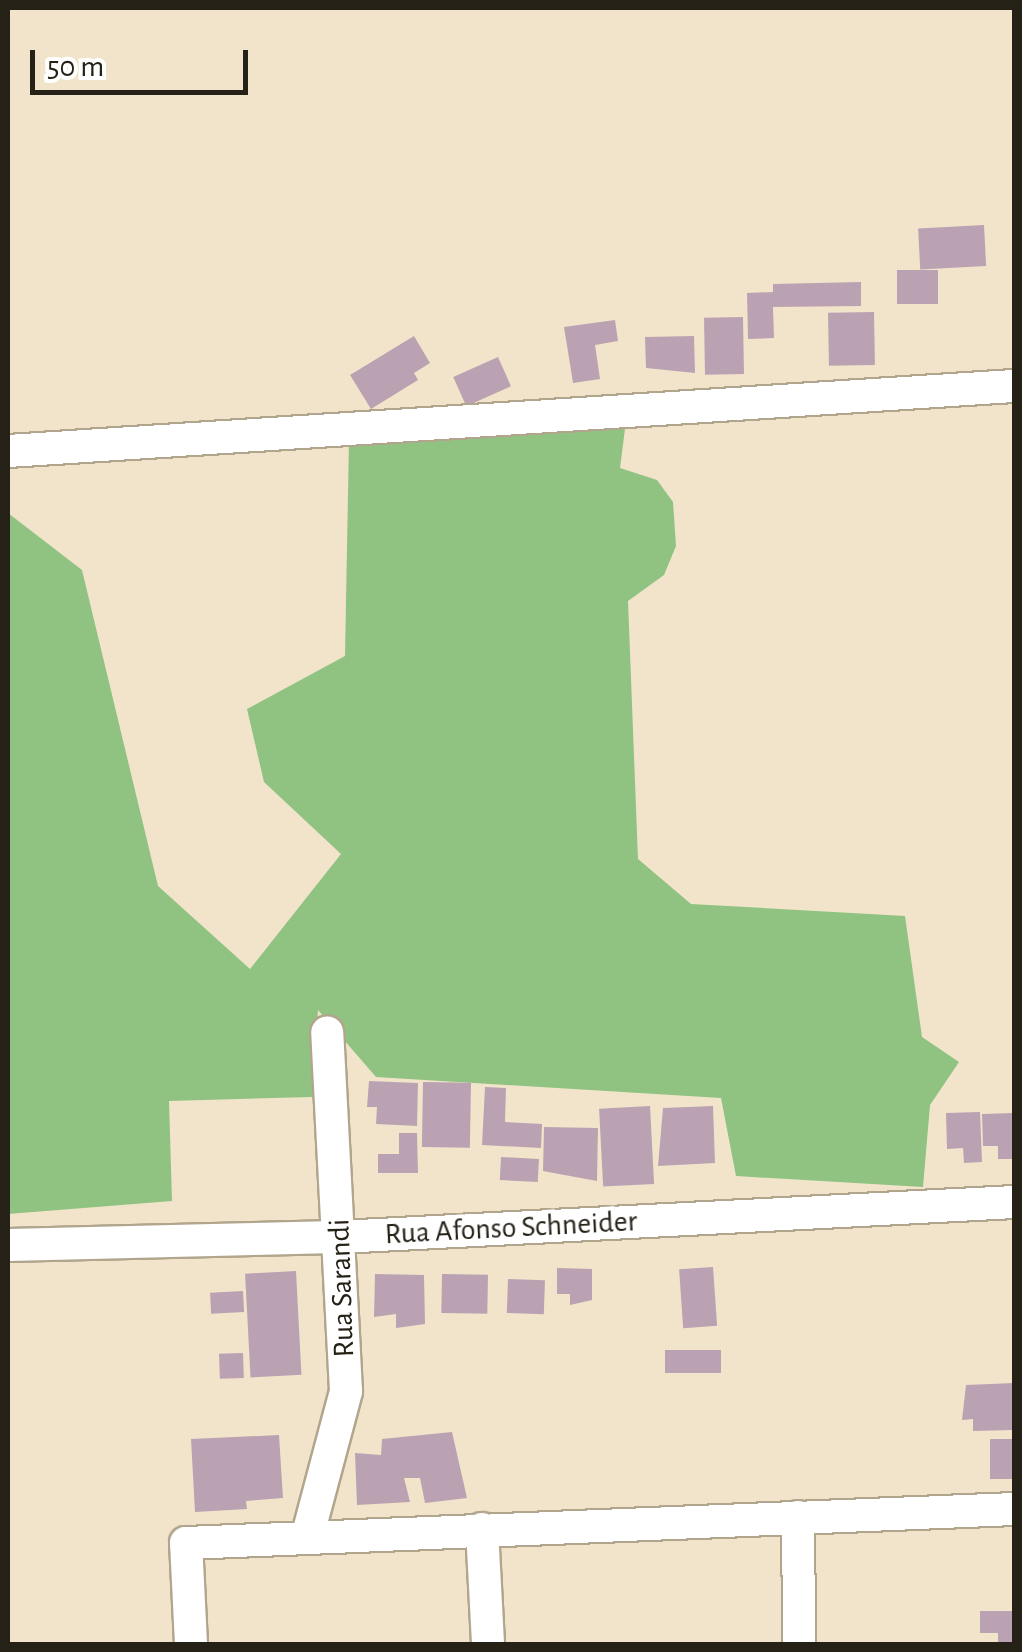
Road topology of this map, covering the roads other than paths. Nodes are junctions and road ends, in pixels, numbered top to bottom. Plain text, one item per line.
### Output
1 (1014, 386) edge
2 (8, 451) edge
3 (328, 1033) dead end
4 (1014, 1202) edge
5 (340, 1236) junction
6 (8, 1245) edge
7 (1014, 1509) edge
8 (798, 1517) junction
9 (482, 1529) junction
10 (307, 1538) junction
11 (191, 1644) edge
12 (488, 1644) edge
13 (799, 1644) edge

1 - 2 street
3 - 5 street, Rua Sarandi
4 - 5 street, Rua Afonso Schneider
5 - 6 street, Rua Afonso Schneider
5 - 10 street, Rua Sarandi
7 - 8 street
8 - 9 street
8 - 13 street
9 - 10 street
9 - 12 street
10 - 11 street

